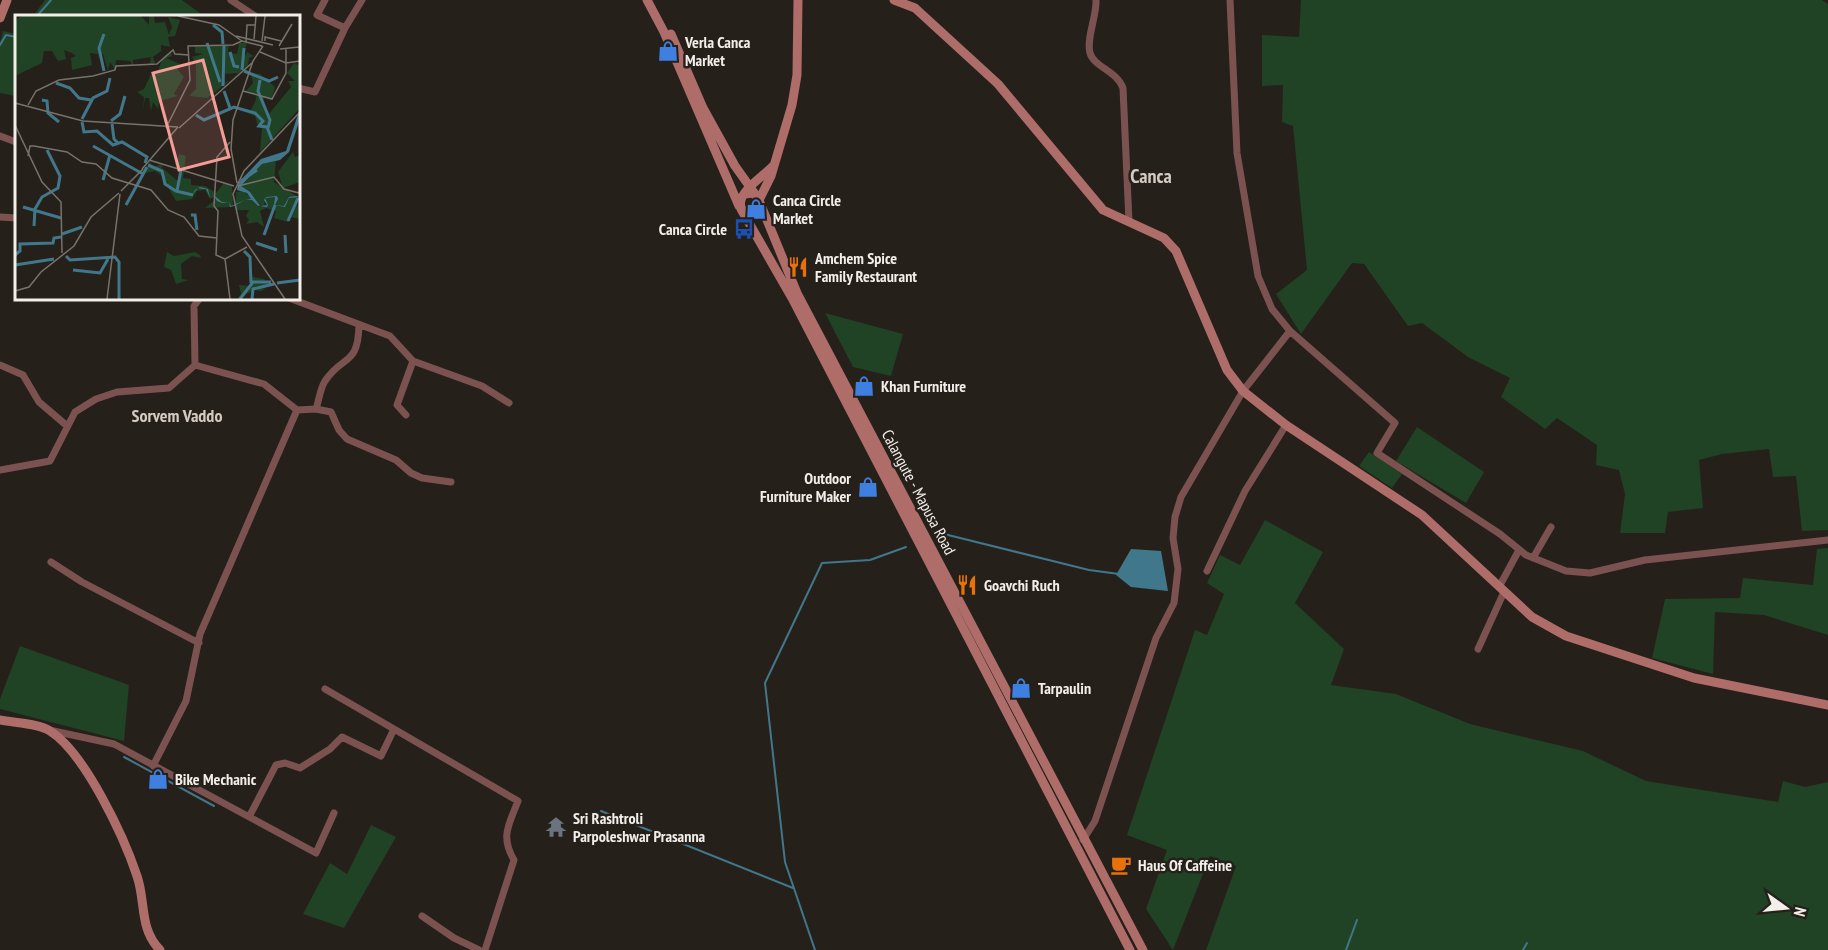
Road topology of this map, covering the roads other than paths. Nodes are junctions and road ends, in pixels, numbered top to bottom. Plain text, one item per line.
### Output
1 (7, 0) edge
2 (231, 0) edge
3 (325, 0) edge
4 (362, 0) edge
5 (647, 0) edge
6 (654, 0) edge
7 (798, 0) edge
8 (894, 0) edge
9 (1096, 0) edge
10 (1230, 0) edge
11 (916, 4) edge
12 (254, 15) edge
13 (0, 18) edge
14 (345, 28) junction
15 (300, 88) edge
16 (0, 136) edge
17 (15, 142) edge
18 (773, 166) junction
19 (754, 196) junction
20 (740, 207) junction
21 (0, 217) edge
22 (15, 218) edge
23 (1129, 222) junction
24 (198, 300) edge
25 (294, 300) edge
26 (359, 325) junction
27 (1290, 331) junction
28 (413, 361) junction
29 (0, 365) edge
30 (195, 365) junction
31 (1243, 391) junction
32 (509, 403) dead end
33 (316, 409) junction
34 (297, 410) junction
35 (406, 414) dead end
36 (66, 425) junction
37 (1286, 425) junction
38 (0, 470) edge
39 (451, 482) dead end
40 (1551, 527) dead end
41 (1828, 540) edge
42 (1519, 550) junction
43 (1533, 558) junction
44 (51, 562) dead end
45 (1207, 571) dead end
46 (1502, 589) junction
47 (199, 643) junction
48 (1478, 649) dead end
49 (325, 689) dead end
50 (1828, 705) edge
51 (0, 720) edge
52 (394, 729) junction
53 (49, 730) junction
54 (153, 766) junction
55 (334, 813) dead end
56 (250, 815) junction
57 (1084, 838) junction
58 (1076, 845) junction
59 (422, 915) dead end
60 (160, 950) edge
61 (479, 950) edge
62 (485, 950) edge
63 (1130, 950) edge
64 (1143, 950) edge

1 - 13 main road
2 - 12 street
3 - 14 street
4 - 14 street
5 - 20 main road, Calangute - Mapusa Road
6 - 19 main road, Calangute - Mapusa Road
7 - 18 main road
8 - 11 main road
9 - 23 street
10 - 27 street
11 - 23 main road
14 - 15 street
16 - 17 street
18 - 19 main road
18 - 19 main road
19 - 20 main road
19 - 20 main road
19 - 57 main road, Calangute - Mapusa Road
20 - 58 main road, Calangute - Mapusa Road
21 - 22 street
23 - 31 main road
24 - 30 street
25 - 26 street
26 - 28 street
26 - 33 street
27 - 31 street
27 - 42 street
28 - 32 street
28 - 35 street
29 - 36 street
30 - 34 street
30 - 36 street
31 - 37 main road
31 - 57 street
33 - 34 street
33 - 39 street
34 - 47 street
36 - 38 street
37 - 45 street
37 - 46 main road
40 - 43 street
41 - 43 street
42 - 43 street
42 - 46 street
44 - 47 street
46 - 48 street
46 - 50 main road
47 - 54 street
49 - 52 street
51 - 53 main road
52 - 56 street
52 - 62 street
53 - 54 street
53 - 60 main road
54 - 56 street
55 - 56 street
57 - 58 street
57 - 64 main road, Calangute - Mapusa Road
58 - 63 main road, Calangute - Mapusa Road
59 - 61 street

